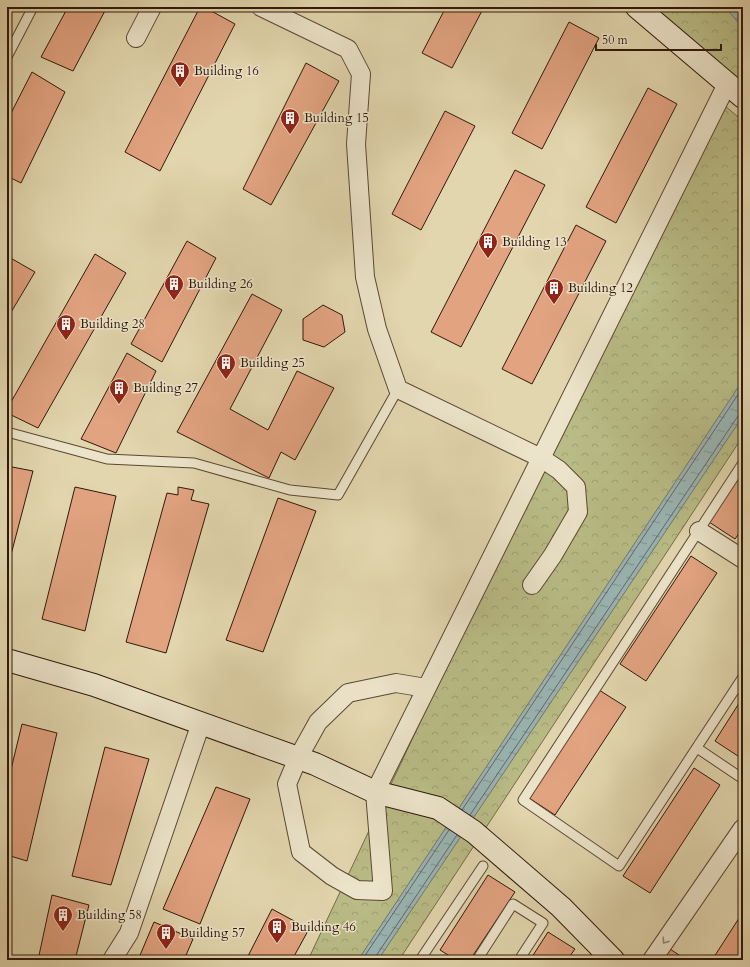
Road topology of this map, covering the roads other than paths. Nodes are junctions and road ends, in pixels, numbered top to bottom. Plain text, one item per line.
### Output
1 (34, 7) edge
2 (152, 7) edge
3 (261, 7) edge
4 (637, 7) edge
5 (136, 38) dead end
6 (7, 57) edge
7 (735, 90) edge
8 (398, 389) junction
9 (7, 432) edge
10 (541, 458) junction
11 (743, 463) edge
12 (700, 531) junction
13 (743, 559) edge
14 (532, 585) dead end
15 (7, 660) edge
16 (743, 677) edge
17 (426, 688) junction
18 (201, 723) junction
19 (696, 748) junction
20 (298, 758) junction
21 (743, 779) edge
22 (375, 792) junction
23 (743, 828) edge
24 (483, 866) dead end
25 (605, 957) edge
26 (425, 958) edge
27 (112, 960) edge
28 (477, 960) edge
29 (519, 960) edge
30 (652, 960) edge

1 - 6 lane
2 - 5 street
3 - 8 street
4 - 7 street
7 - 10 street
8 - 9 lane
8 - 10 street
10 - 14 street
10 - 17 street
11 - 12 lane
12 - 13 street
12 - 19 lane
15 - 18 street
16 - 19 lane
17 - 20 street
17 - 22 street
18 - 20 street
18 - 27 street
19 - 21 lane
20 - 22 street
20 - 22 street
22 - 25 street
23 -> 30 street
24 - 26 lane
28 - 29 lane

